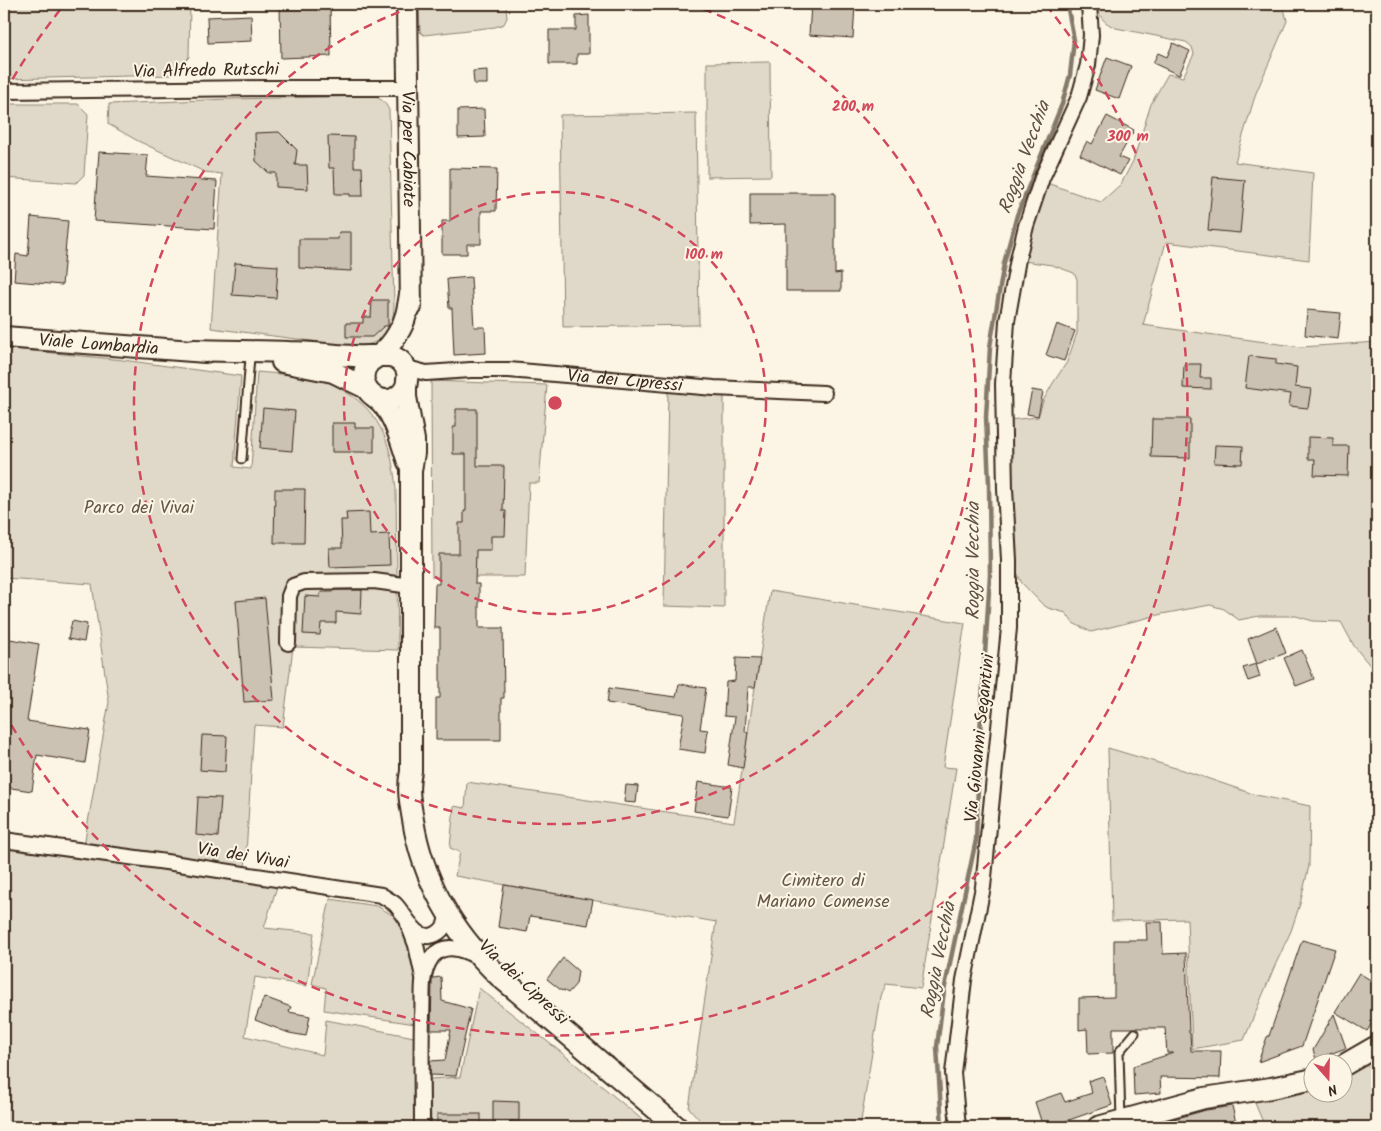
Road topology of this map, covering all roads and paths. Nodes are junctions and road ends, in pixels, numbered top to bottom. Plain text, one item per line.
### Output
1 (407, 4) edge
2 (1088, 4) edge
3 (409, 88) junction
4 (4, 91) edge
5 (410, 294) junction
6 (4, 337) edge
7 (194, 350) junction
8 (250, 357) junction
9 (378, 357) junction
10 (405, 378) junction
11 (371, 393) junction
12 (824, 393) dead end
13 (242, 459) dead end
14 (411, 471) junction
15 (412, 586) junction
16 (288, 643) dead end
17 (411, 771) junction
18 (4, 840) edge
19 (447, 914) junction
20 (406, 917) junction
21 (481, 959) junction
22 (423, 981) junction
23 (1135, 1033) dead end
24 (1377, 1046) edge
25 (1354, 1059) edge
26 (1304, 1081) edge
27 (1121, 1120) junction
28 (422, 1127) edge
29 (677, 1127) edge
30 (686, 1127) edge
31 (958, 1127) edge
32 (1098, 1127) edge

1 - 3 main road, Via per Cabiate
2 - 31 street, Via Giovanni Segantini
3 - 4 street, Via Alfredo Rutschi
3 - 5 main road, Via per Cabiate
5 - 9 main road
5 - 10 main road
6 - 7 main road, Viale Lombardia
7 - 8 main road, Viale Lombardia
7 - 9 main road, Viale Lombardia
8 - 11 main road, Viale Lombardia
8 - 13 lane
9 - 10 main road
9 - 11 main road
10 - 11 main road
10 - 12 street, Via dei Cipressi
10 - 14 main road, Via dei Cipressi
11 - 14 main road, Via dei Cipressi
14 - 15 main road, Via dei Cipressi
15 - 16 street
15 - 17 main road, Via dei Cipressi
17 - 19 main road, Via dei Cipressi
17 - 30 main road, Via dei Cipressi
18 - 20 street, Via dei Vivai
19 - 20 street, Via dei Vivai
19 - 21 main road, Via dei Cipressi
20 - 22 street
21 - 22 street
21 - 29 main road, Via dei Cipressi
22 - 28 street
23 - 27 lane
24 - 25 main road
26 - 27 main road
27 - 32 main road

